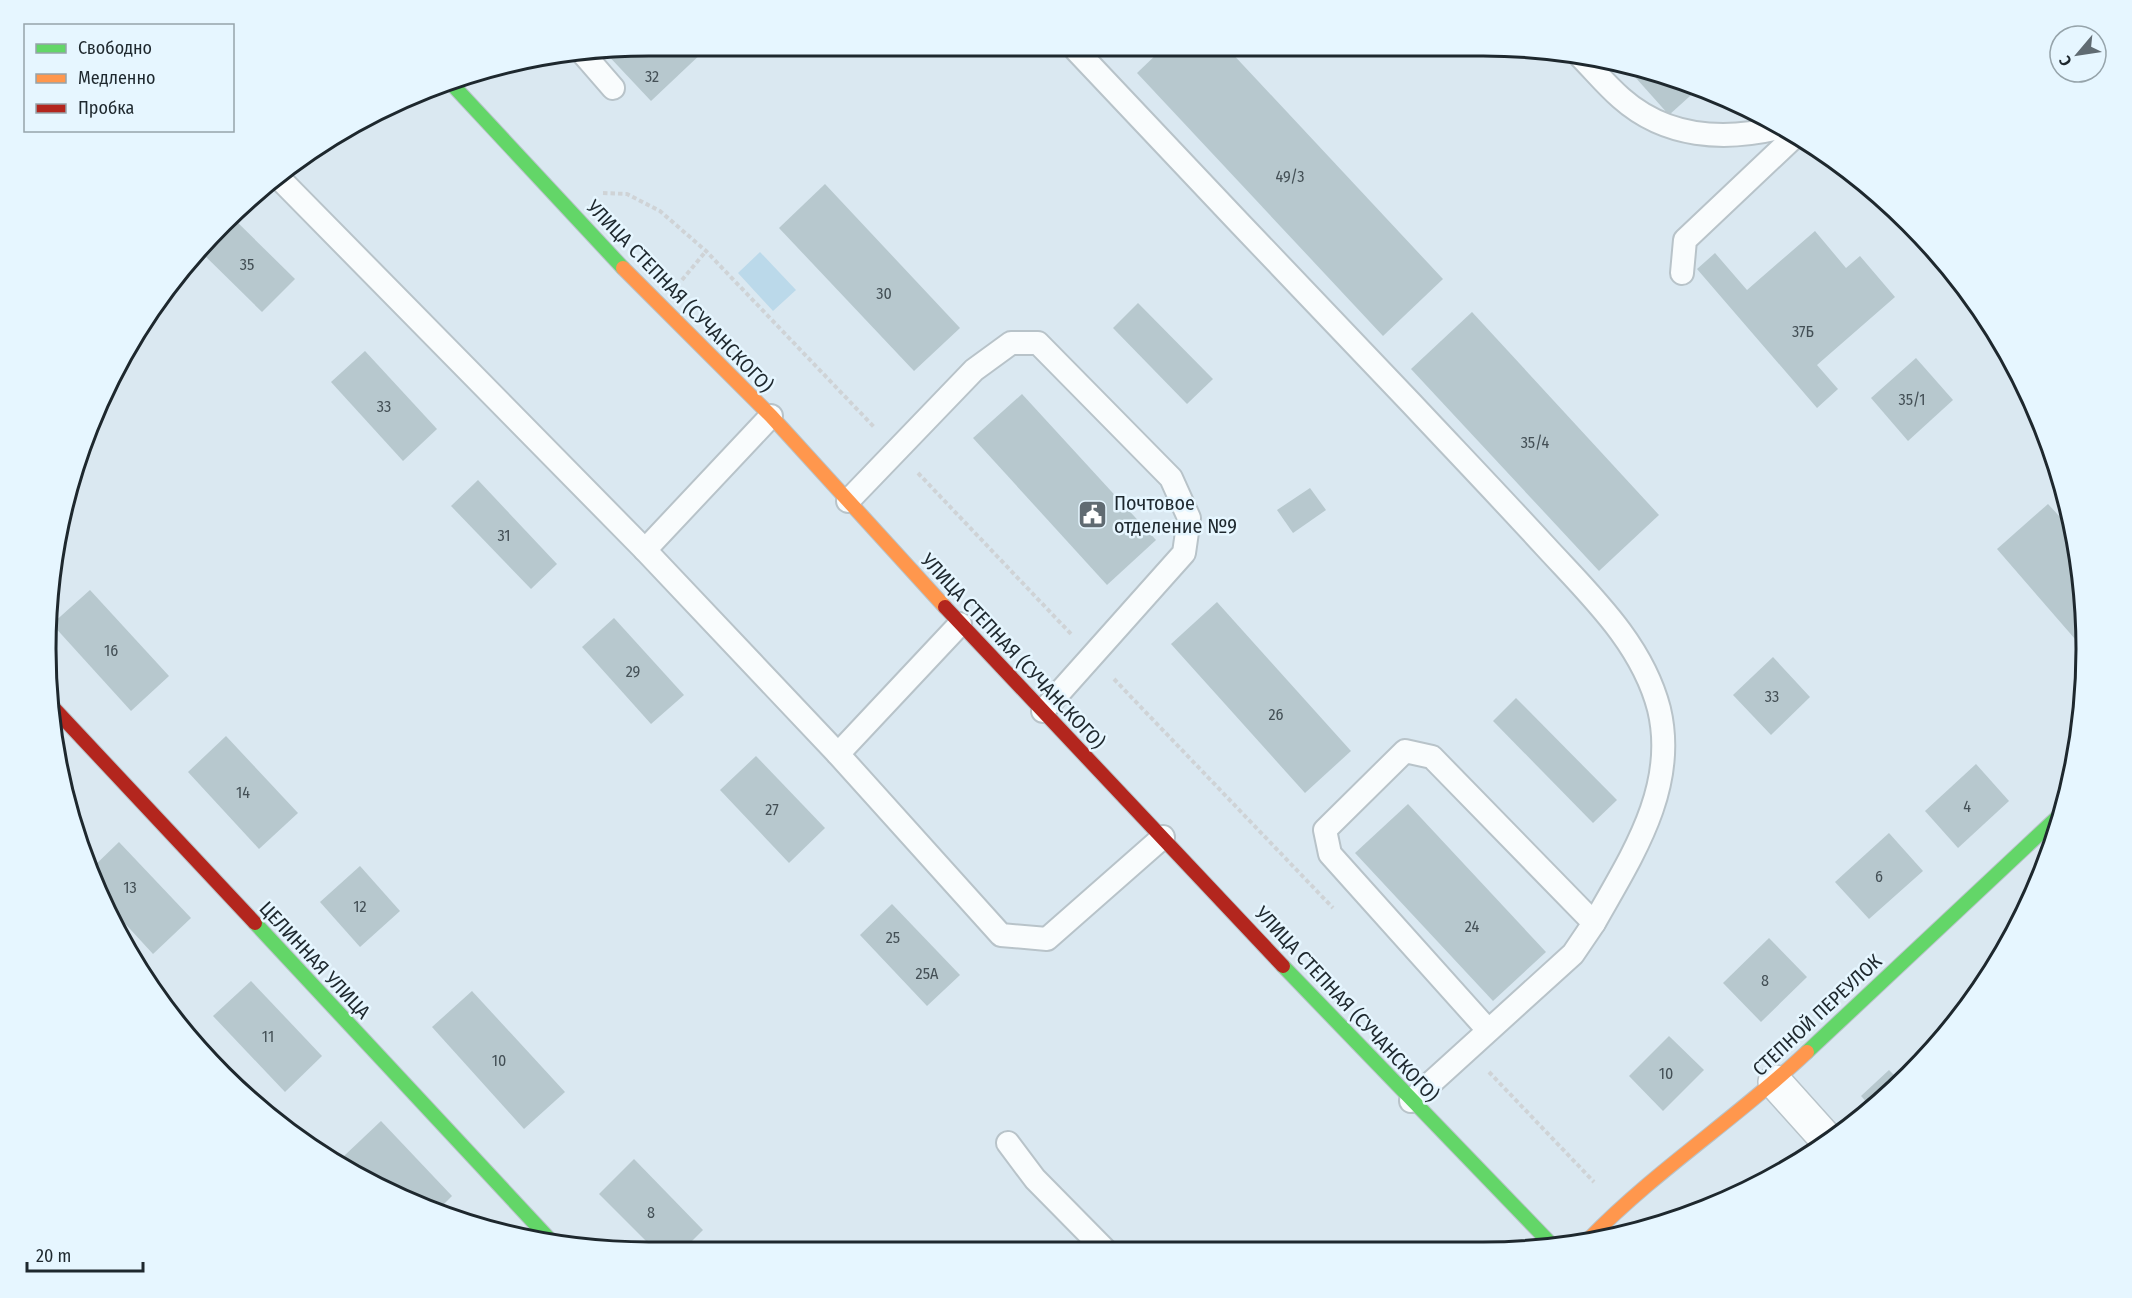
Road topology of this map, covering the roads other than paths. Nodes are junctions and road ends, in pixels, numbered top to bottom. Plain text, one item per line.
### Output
1 (1082, 56) edge
2 (588, 59) edge
3 (1589, 66) edge
4 (455, 88) edge
5 (613, 88) dead end
6 (1770, 130) edge
7 (1790, 141) edge
8 (283, 182) edge
9 (1682, 273) dead end
10 (771, 416) junction
11 (848, 501) junction
12 (645, 550) junction
13 (960, 624) junction
14 (1042, 711) junction
15 (60, 715) edge
16 (838, 754) junction
17 (2050, 824) edge
18 (1163, 837) junction
19 (1594, 922) junction
20 (1487, 1029) junction
21 (1775, 1082) junction
22 (1411, 1101) junction
23 (1823, 1135) edge
24 (1008, 1143) dead end
25 (1595, 1232) edge
26 (544, 1233) edge
27 (1546, 1239) edge
28 (1097, 1242) edge

1 - 19 lane
2 - 5 lane
3 - 6 lane
4 - 10 street, УЛИЦА СТЕПНАЯ (СУЧАНСКОГО)
7 - 9 lane
8 - 12 lane
10 - 11 street, УЛИЦА СТЕПНАЯ (СУЧАНСКОГО)
10 - 12 lane
11 - 13 street, УЛИЦА СТЕПНАЯ (СУЧАНСКОГО)
11 - 14 lane
12 - 16 lane
13 - 14 street, УЛИЦА СТЕПНАЯ (СУЧАНСКОГО)
13 - 16 lane
14 - 18 street, УЛИЦА СТЕПНАЯ (СУЧАНСКОГО)
15 - 26 street, ЦЕЛИННАЯ УЛИЦА
16 - 18 lane
17 - 21 street, СТЕПНОЙ ПЕРЕУЛОК
18 - 22 street, УЛИЦА СТЕПНАЯ (СУЧАНСКОГО)
19 - 20 lane
19 - 20 lane
20 - 22 lane
21 - 23 street
21 - 25 street, СТЕПНОЙ ПЕРЕУЛОК
22 - 27 street, УЛИЦА СТЕПНАЯ (СУЧАНСКОГО)
24 - 28 lane

